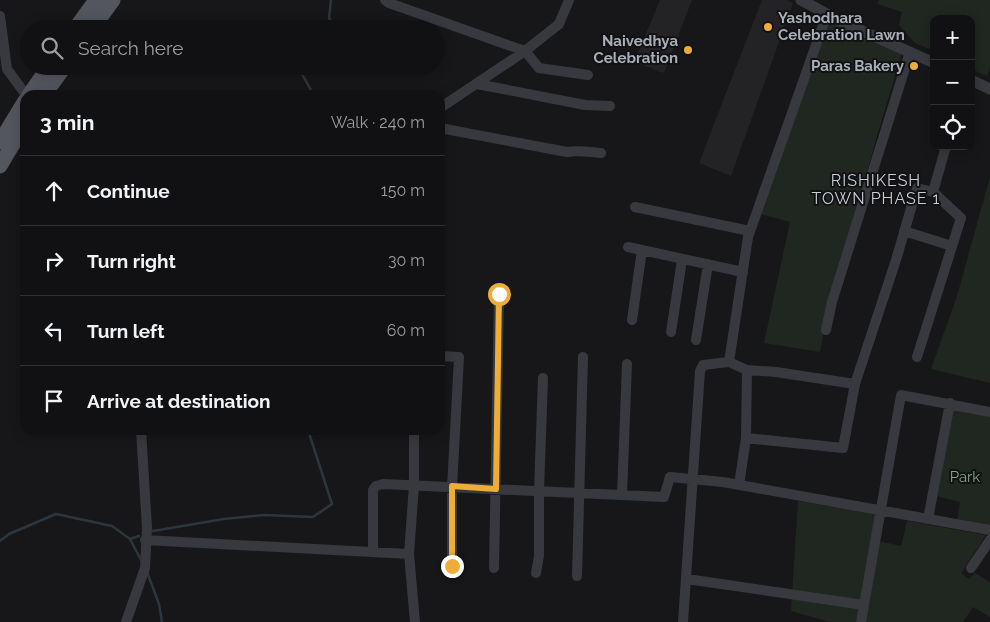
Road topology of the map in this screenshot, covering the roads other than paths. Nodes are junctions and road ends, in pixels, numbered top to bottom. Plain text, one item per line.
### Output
1 (96, 0) edge
2 (114, 0) edge
3 (385, 0) edge
4 (569, 0) edge
5 (801, 0) edge
6 (826, 14) junction
7 (0, 16) edge
8 (82, 20) edge
9 (99, 20) edge
10 (438, 20) edge
11 (445, 23) edge
12 (525, 51) junction
13 (910, 52) junction
14 (930, 61) edge
15 (3, 68) edge
16 (42, 75) edge
17 (58, 75) edge
18 (588, 75) dead end
19 (975, 82) edge
20 (477, 84) junction
21 (990, 89) edge
22 (23, 90) edge
23 (31, 90) edge
24 (48, 90) edge
25 (445, 105) edge
26 (610, 106) dead end
27 (20, 108) edge
28 (445, 129) edge
29 (20, 132) edge
30 (0, 142) edge
31 (945, 150) edge
32 (602, 153) dead end
33 (0, 166) edge
34 (933, 192) junction
35 (635, 207) dead end
36 (750, 231) junction
37 (904, 231) junction
38 (952, 246) junction
39 (628, 247) dead end
40 (642, 250) junction
41 (682, 260) junction
42 (708, 264) junction
43 (743, 272) junction
44 (499, 294) dead end
45 (632, 320) dead end
46 (826, 330) dead end
47 (671, 332) dead end
48 (696, 340) dead end
49 (445, 356) edge
50 (917, 357) dead end
51 (583, 358) dead end
52 (729, 362) junction
53 (627, 364) dead end
54 (747, 370) junction
55 (543, 378) dead end
56 (855, 384) junction
57 (950, 404) junction
58 (990, 412) edge
59 (141, 435) edge
60 (414, 435) edge
61 (746, 438) junction
62 (693, 479) junction
63 (414, 484) junction
64 (739, 485) junction
65 (452, 486) junction
66 (496, 489) junction
67 (539, 491) junction
68 (580, 493) junction
69 (622, 495) junction
70 (881, 510) junction
71 (928, 519) junction
72 (990, 530) edge
73 (145, 540) junction
74 (990, 540) edge
75 (373, 552) junction
76 (409, 554) junction
77 (452, 566) dead end
78 (494, 568) dead end
79 (970, 568) dead end
80 (536, 574) dead end
81 (577, 576) dead end
82 (687, 579) junction
83 (864, 605) junction
84 (126, 622) edge
85 (415, 622) edge
86 (682, 622) edge
87 (861, 622) edge

1 - 8 main road
2 - 9 main road
3 - 10 street
4 - 12 street
5 - 6 street
6 - 13 street
6 - 36 street
7 - 15 street
11 - 12 street
12 - 18 street
12 - 20 street
13 - 14 street
13 - 46 street
15 - 22 street
16 - 23 main road
17 - 24 main road
19 - 21 street
20 - 25 street
20 - 26 street
27 - 30 main road
28 - 32 street
29 - 33 main road
31 - 34 street
34 - 37 street
34 - 38 street
35 - 36 street
36 - 43 street
37 - 38 street
37 - 56 street
38 - 50 street
39 - 40 street
40 - 41 street
40 - 45 street
41 - 42 street
41 - 47 street
42 - 43 street
42 - 48 street
43 - 52 street
44 - 66 street
49 - 65 street
51 - 68 street
52 - 54 street
52 - 62 street
53 - 69 street
54 - 56 street
54 - 61 street
55 - 67 street
56 - 61 street
57 - 58 street
57 - 70 street
57 - 71 street
59 - 73 street
60 - 63 street
61 - 64 street
62 - 64 street
62 - 69 street
62 - 82 street
63 - 65 street
63 - 75 street
63 - 76 street
64 - 70 street
65 - 66 street
65 - 77 street
66 - 67 street
66 - 78 street
67 - 68 street
67 - 80 street
68 - 69 street
68 - 81 street
70 - 71 street
70 - 83 street
71 - 72 street
73 - 75 street
73 - 84 street
74 - 79 street
75 - 76 street
76 - 85 street
82 - 83 street
82 - 86 street
83 - 87 street

